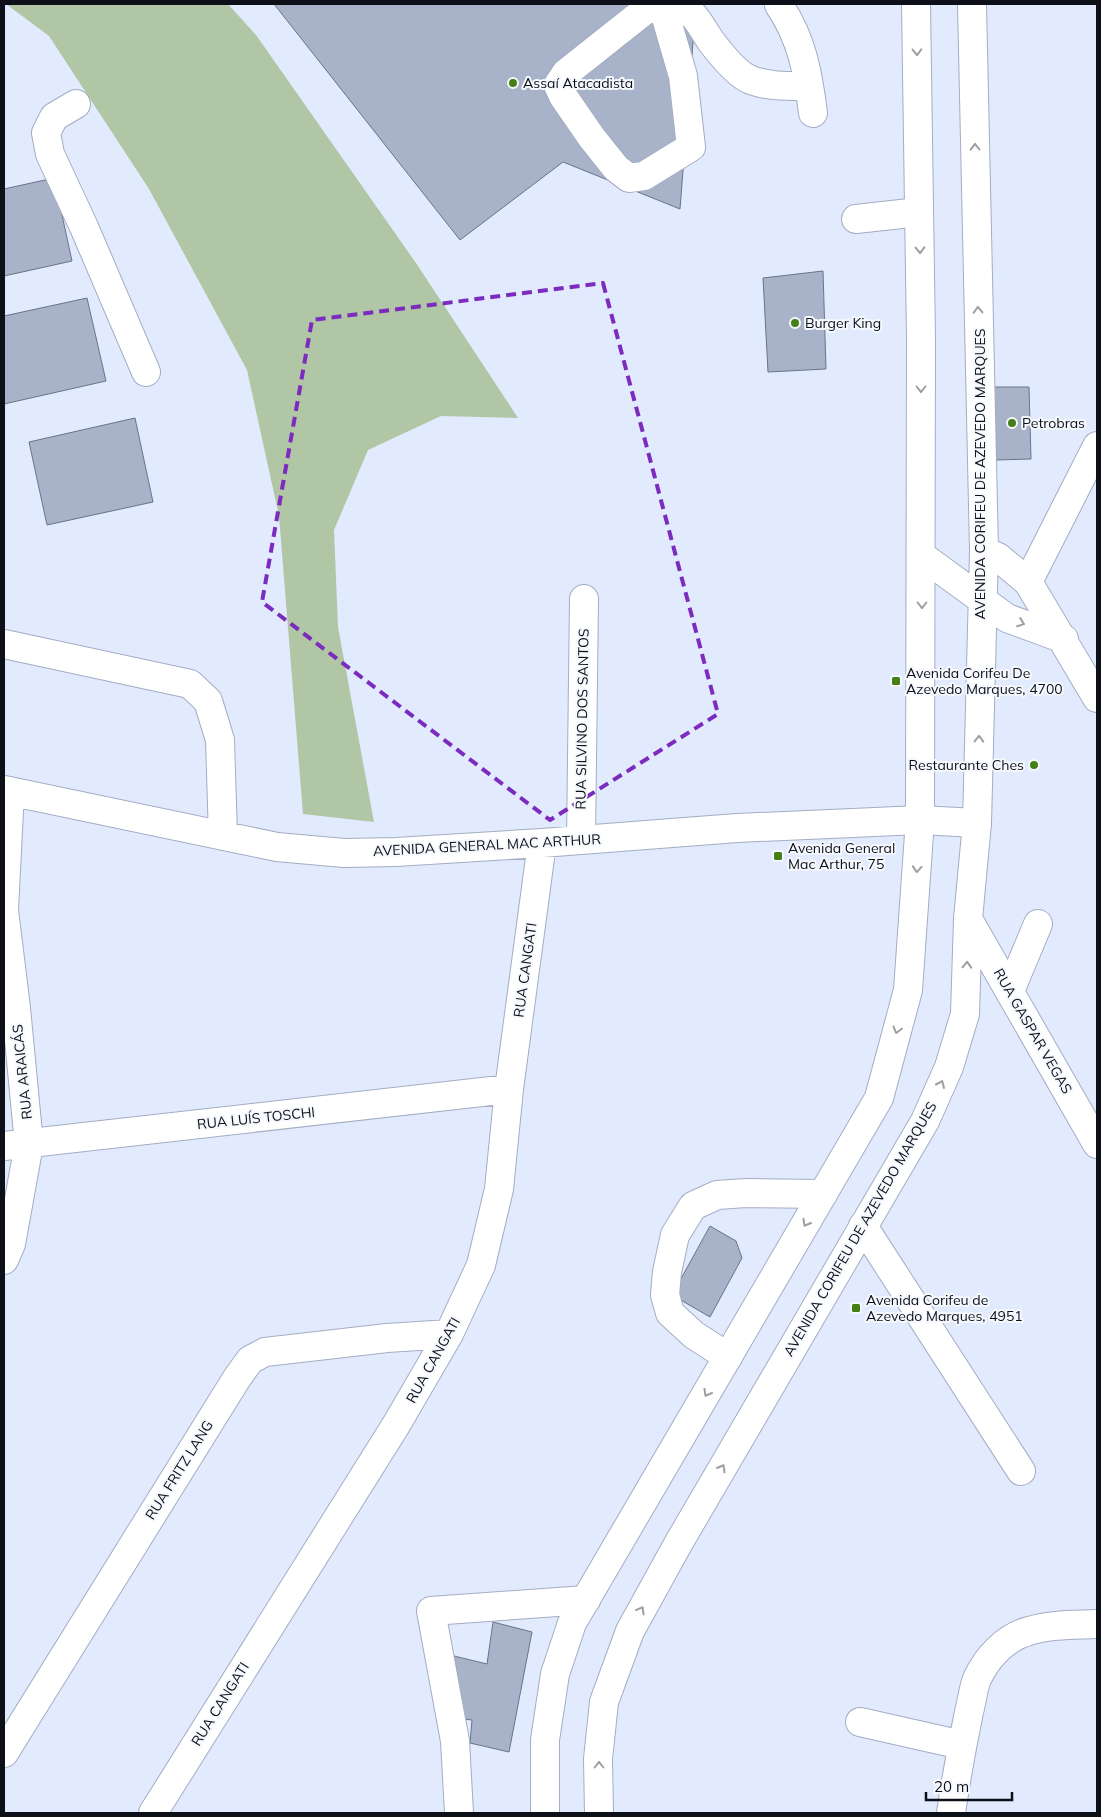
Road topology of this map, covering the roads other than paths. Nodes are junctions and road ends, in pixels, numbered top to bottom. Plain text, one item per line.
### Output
1 (653, 4) edge
2 (662, 4) edge
3 (682, 4) edge
4 (916, 4) edge
5 (972, 4) edge
6 (780, 5) edge
7 (809, 86) junction
8 (76, 104) dead end
9 (813, 113) dead end
10 (919, 212) junction
11 (856, 219) dead end
12 (146, 372) dead end
13 (1097, 446) edge
14 (984, 551) junction
15 (922, 556) junction
16 (1028, 582) junction
17 (584, 599) dead end
18 (982, 600) junction
19 (1064, 639) junction
20 (4, 644) edge
21 (1097, 698) edge
22 (7, 791) edge
23 (920, 820) junction
24 (977, 823) junction
25 (223, 836) junction
26 (581, 840) junction
27 (542, 843) junction
28 (4, 910) edge
29 (968, 919) junction
30 (1038, 924) dead end
31 (1010, 991) junction
32 (509, 1089) junction
33 (1097, 1144) edge
34 (16, 1145) edge
35 (823, 1194) junction
36 (863, 1226) junction
37 (4, 1260) edge
38 (449, 1334) junction
39 (728, 1357) junction
40 (1021, 1471) dead end
41 (586, 1600) junction
42 (1097, 1624) edge
43 (860, 1722) dead end
44 (962, 1744) junction
45 (4, 1753) edge
46 (153, 1813) edge
47 (459, 1813) edge
48 (545, 1813) edge
49 (599, 1813) edge
50 (950, 1813) edge

1 - 2 street
3 - 7 street
4 -> 10 street
14 -> 5 street, AVENIDA CORIFEU DE AZEVEDO MARQUES
6 - 7 street
7 - 9 street
8 - 12 street
10 - 11 street
10 -> 15 street
13 - 16 street
14 - 16 street
14 - 18 street, AVENIDA CORIFEU DE AZEVEDO MARQUES
15 - 18 street
15 -> 23 street
16 - 19 street
17 - 26 street, RUA SILVINO DOS SANTOS
18 -> 19 street
24 -> 18 street, AVENIDA CORIFEU DE AZEVEDO MARQUES
19 - 21 street
20 - 25 street
22 - 25 street, AVENIDA GENERAL MAC ARTHUR
22 - 28 street, RUA ARAICÁS
23 - 24 street, AVENIDA GENERAL MAC ARTHUR
23 - 26 street, AVENIDA GENERAL MAC ARTHUR
23 -> 35 street
24 - 29 street, AVENIDA CORIFEU DE AZEVEDO MARQUES
25 - 27 street, AVENIDA GENERAL MAC ARTHUR
26 - 27 street, AVENIDA GENERAL MAC ARTHUR
27 - 32 street, RUA CANGATI
28 - 34 street, RUA ARAICÁS
29 - 31 street, RUA GASPAR VEGAS
36 -> 29 street, AVENIDA CORIFEU DE AZEVEDO MARQUES
30 - 31 street
31 - 33 street, RUA GASPAR VEGAS
32 - 34 street, RUA LUÍS TOSCHI
32 - 38 street, RUA CANGATI
34 - 37 street, RUA ARAICÁS
35 -> 39 street
35 - 39 street
36 - 40 street
49 -> 36 street, AVENIDA CORIFEU DE AZEVEDO MARQUES
38 - 45 street, RUA FRITZ LANG
38 - 46 street, RUA CANGATI
39 -> 41 street
41 - 47 street
41 - 48 street
42 - 44 street
43 - 44 street
44 - 50 street

